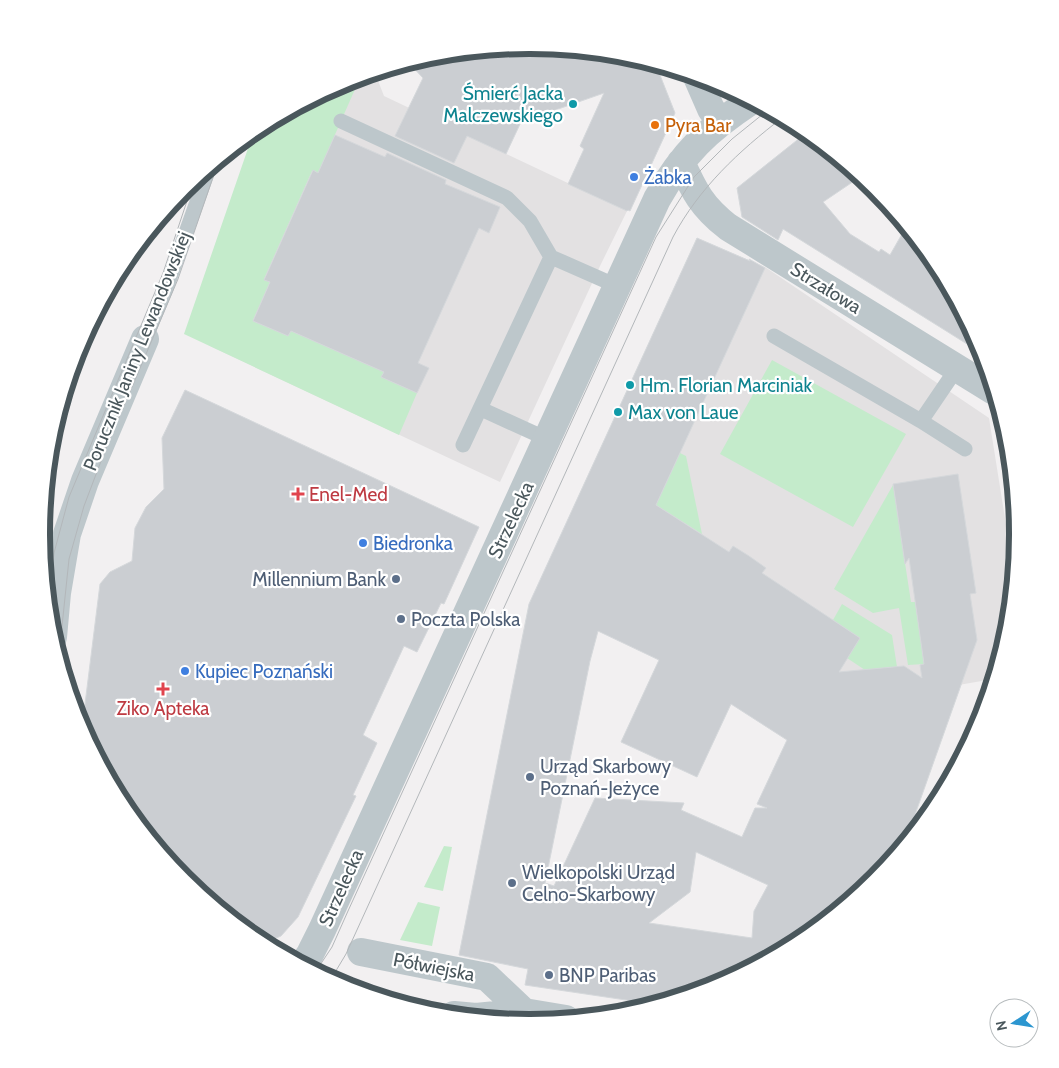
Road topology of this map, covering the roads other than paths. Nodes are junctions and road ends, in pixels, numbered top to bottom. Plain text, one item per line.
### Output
1 (701, 87) edge
2 (744, 105) edge
3 (341, 121) dead end
4 (720, 121) junction
5 (681, 162) junction
6 (204, 181) edge
7 (550, 256) junction
8 (617, 286) junction
9 (774, 336) dead end
10 (145, 339) joint
11 (957, 368) junction
12 (986, 387) edge
13 (480, 409) junction
14 (922, 421) junction
15 (547, 439) junction
16 (463, 445) dead end
17 (965, 450) dead end
18 (56, 607) edge
19 (361, 952) dead end
20 (307, 958) edge
21 (524, 1012) junction
22 (514, 1013) edge
23 (534, 1014) edge

1 - 4 street
2 - 4 street, Strzelecka
3 - 7 lane
4 - 5 street, Strzelecka
5 - 8 street, Strzelecka
5 - 11 street, Strzałowa
6 - 10 lane, Porucznik Janiny Lewandowskiej
7 - 8 lane
7 - 13 lane
8 - 15 street, Strzelecka
9 - 14 lane
10 - 18 street, Porucznik Janiny Lewandowskiej
11 - 12 street, Strzałowa
11 - 14 lane
13 - 15 lane
13 - 16 lane
14 - 17 lane
15 - 20 street, Strzelecka
19 - 21 street, Półwiejska
21 - 22 street
21 - 23 street

